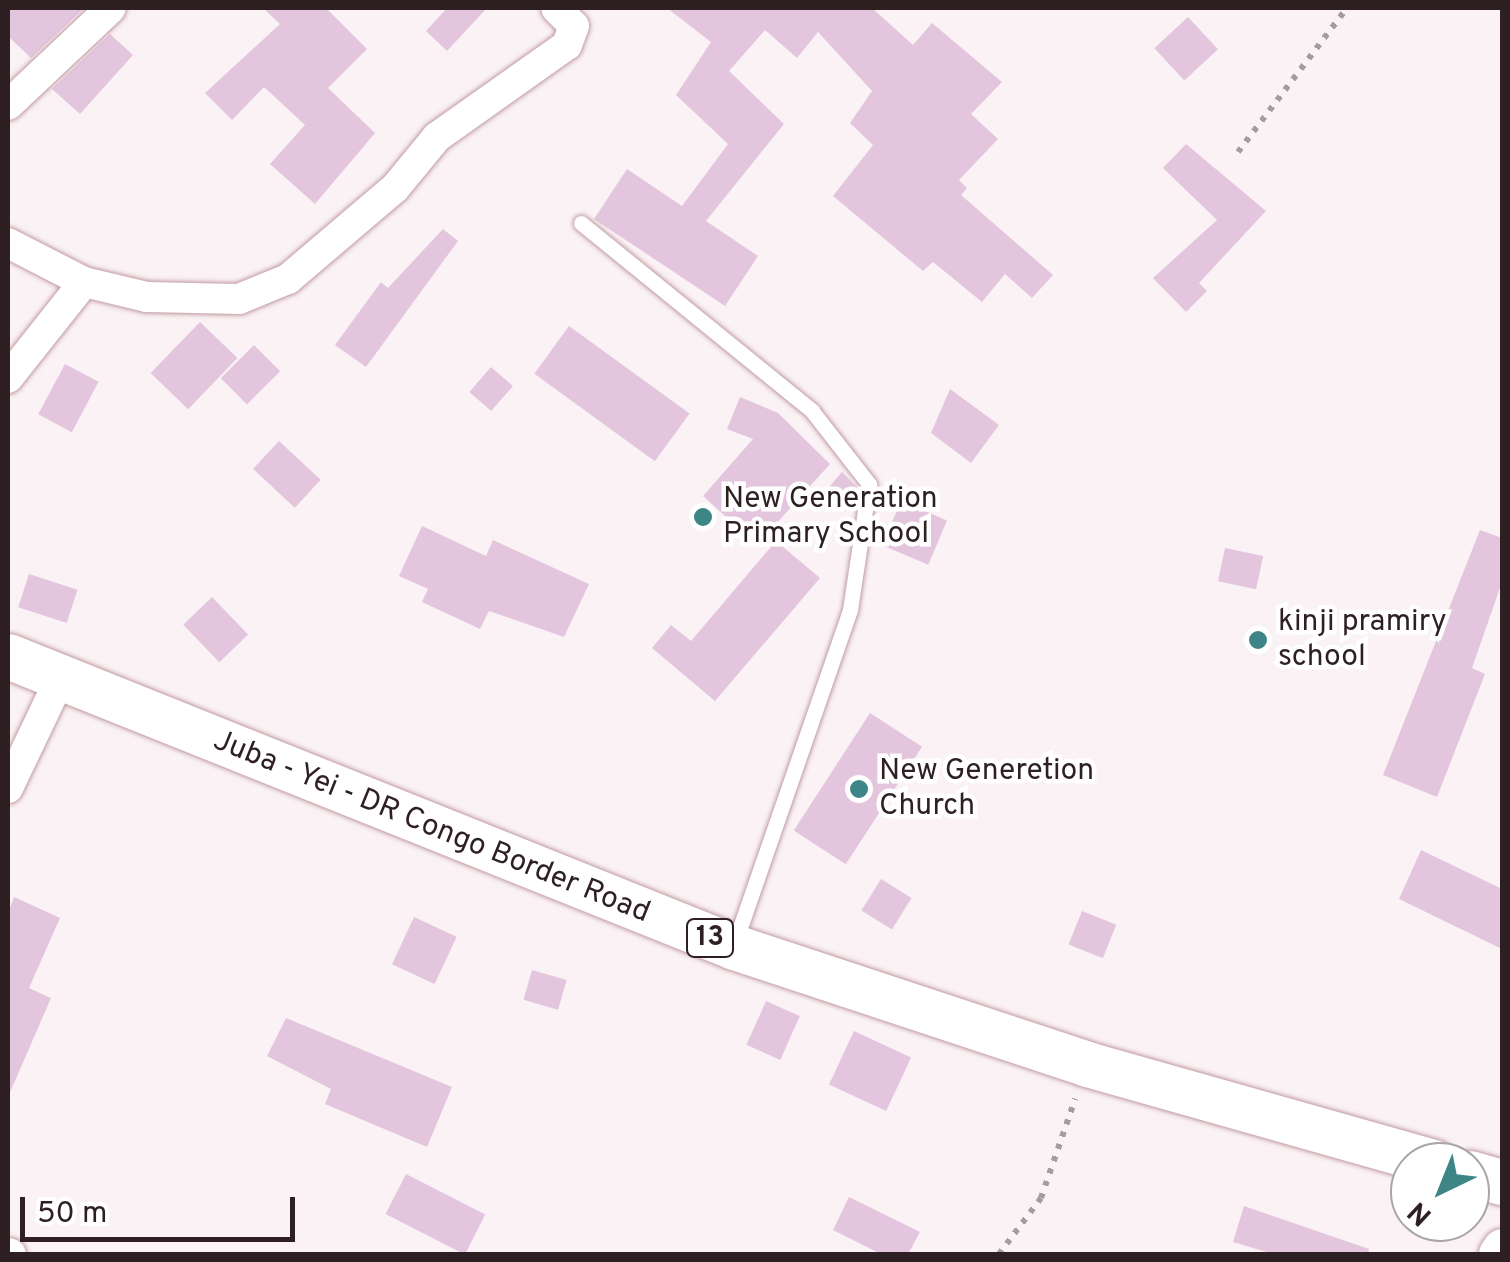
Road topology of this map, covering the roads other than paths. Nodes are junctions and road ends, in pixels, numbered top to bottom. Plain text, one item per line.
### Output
1 (111, 8) edge
2 (556, 8) edge
3 (8, 104) edge
4 (582, 223) dead end
5 (8, 243) edge
6 (84, 282) junction
7 (8, 378) edge
8 (8, 656) edge
9 (61, 677) junction
10 (8, 788) edge
11 (734, 947) junction
12 (1390, 1150) edge
13 (1502, 1248) edge
14 (1498, 1254) edge

1 - 3 street
2 - 6 street
4 - 11 lane
5 - 6 street
6 - 7 street
8 - 9 main road, Juba - Yei - DR Congo Border Road / 13
9 - 10 street
9 - 11 main road, Juba - Yei - DR Congo Border Road / 13
11 - 12 main road, Juba - Yei - DR Congo Border Road / 13
13 - 14 street

